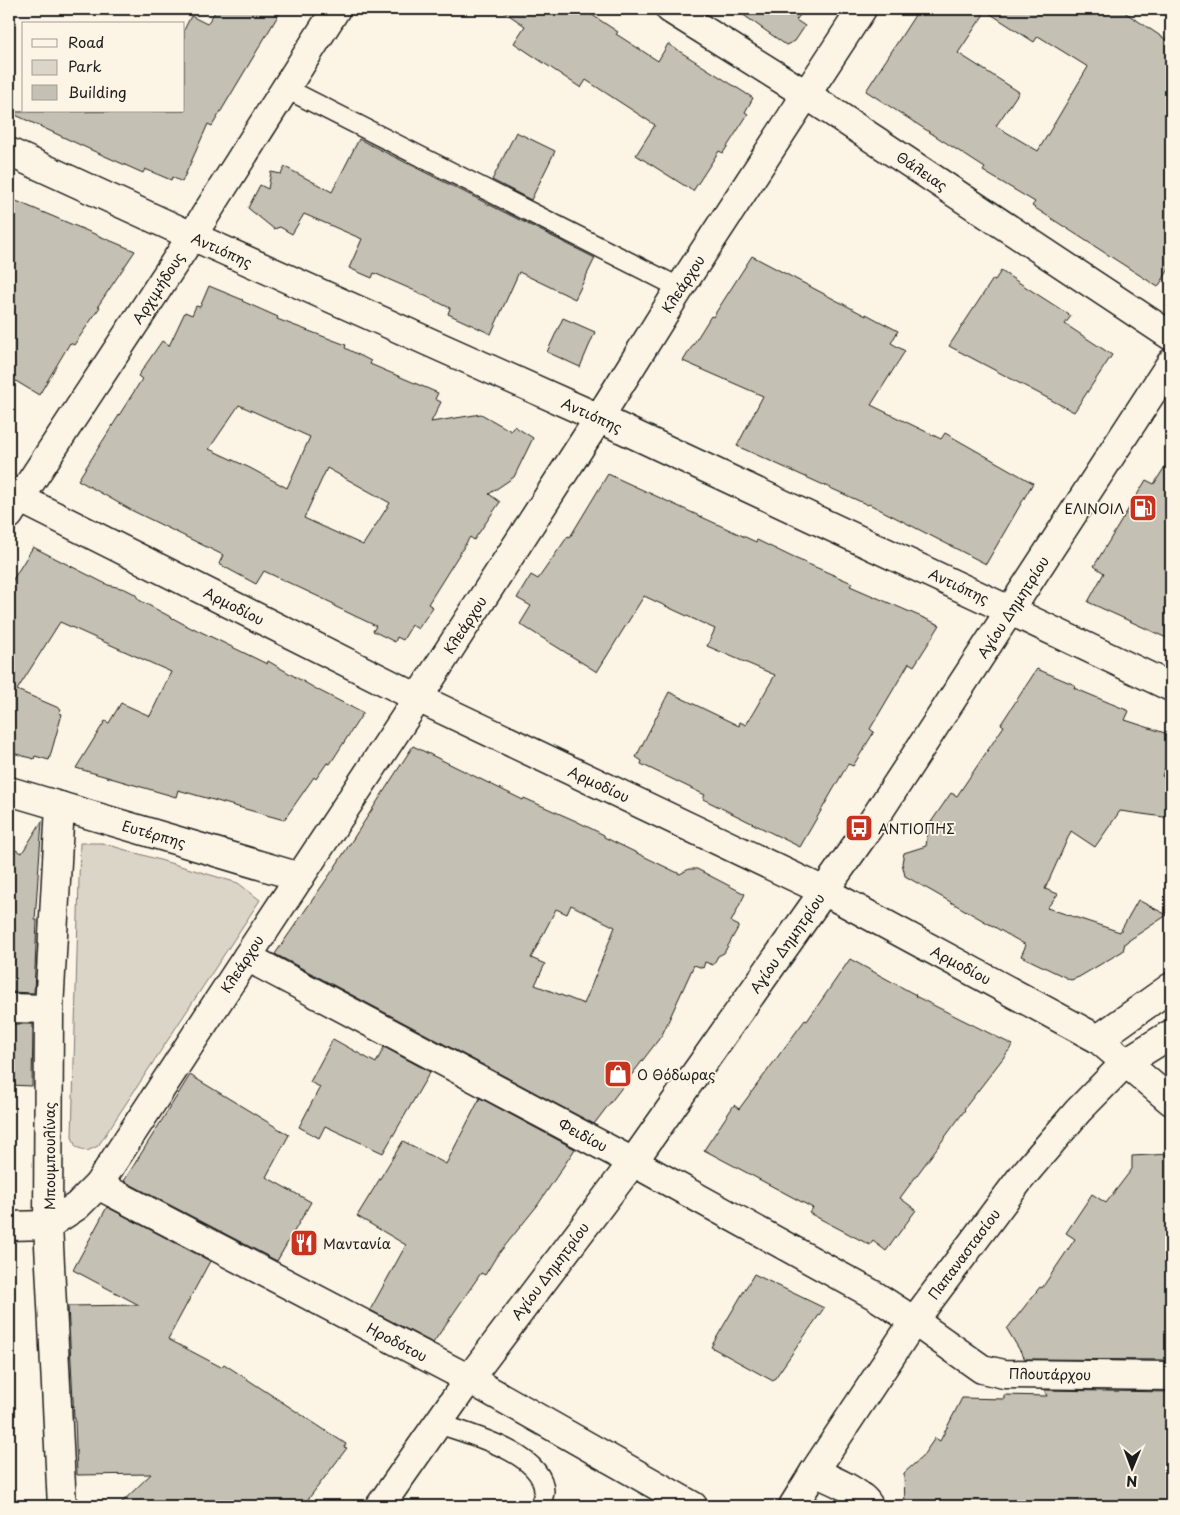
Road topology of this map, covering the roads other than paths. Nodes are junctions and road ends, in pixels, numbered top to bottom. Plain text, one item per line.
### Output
1 (336, 9) edge
2 (670, 9) edge
3 (862, 9) edge
4 (285, 88) junction
5 (807, 95) junction
6 (9, 152) edge
7 (192, 236) junction
8 (680, 288) junction
9 (1171, 336) edge
10 (1171, 363) edge
11 (599, 418) junction
12 (12, 502) edge
13 (1011, 611) junction
14 (1171, 687) edge
15 (418, 698) junction
16 (9, 790) edge
17 (60, 806) junction
18 (300, 877) junction
19 (824, 891) junction
20 (246, 957) junction
21 (1171, 987) edge
22 (9, 1008) edge
23 (49, 1009) junction
24 (1171, 1034) edge
25 (1098, 1039) junction
26 (1126, 1062) junction
27 (1171, 1101) edge
28 (633, 1162) junction
29 (98, 1185) junction
30 (48, 1225) junction
31 (9, 1226) edge
32 (914, 1321) junction
33 (1171, 1376) edge
34 (469, 1379) junction
35 (437, 1423) junction
36 (814, 1472) junction
37 (62, 1506) edge
38 (380, 1506) edge
39 (540, 1506) edge
40 (693, 1506) edge
41 (793, 1506) edge
42 (870, 1506) edge

1 - 4 street, Αρχιμήδους
2 - 5 street, Θάλειας
3 - 5 street, Κλεάρχου
4 - 7 street, Αρχιμήδους
4 - 8 lane
5 - 8 street, Κλεάρχου
5 - 9 street, Θάλειας
6 - 7 street, Αντιόπης
7 - 11 street, Αντιόπης
7 - 12 street, Αρχιμήδους
8 - 11 street, Κλεάρχου
10 - 13 street, Αγίου Δημητρίου
11 - 13 street, Αντιόπης
11 - 15 street, Κλεάρχου
12 - 15 street, Αρμοδίου
13 - 14 street, Αντιόπης
13 - 19 street, Αγίου Δημητρίου
15 - 18 street, Κλεάρχου
15 - 19 street, Αρμοδίου
16 - 17 street, Ευτέρπης
17 - 18 street, Ευτέρπης
17 - 23 street, Μπουμπουλίνας
18 - 20 street, Κλεάρχου
19 - 25 street, Αρμοδίου
19 - 28 street, Αγίου Δημητρίου
20 - 28 street, Φειδίου
20 - 29 street, Κλεάρχου
21 - 25 street
22 - 23 street
23 - 30 street, Μπουμπουλίνας
24 - 26 street, Παπαναστασίου
25 - 26 street, Αρμοδίου
26 - 27 street, Αρμοδίου
26 - 32 street, Παπαναστασίου
28 - 32 street, Φειδίου
28 - 34 street, Αγίου Δημητρίου
29 - 30 street, Κλεάρχου
29 - 34 street, Ηροδότου
30 - 31 street
30 - 37 street, Μπουμπουλίνας
32 - 33 street, Πλουτάρχου
32 - 36 street, Παπαναστασίου
34 - 35 street, Αγίου Δημητρίου
34 - 40 street, Ηροδότου
35 - 38 street, Αγίου Δημητρίου
35 - 39 lane
36 - 41 street, Παπαναστασίου
36 - 42 street

